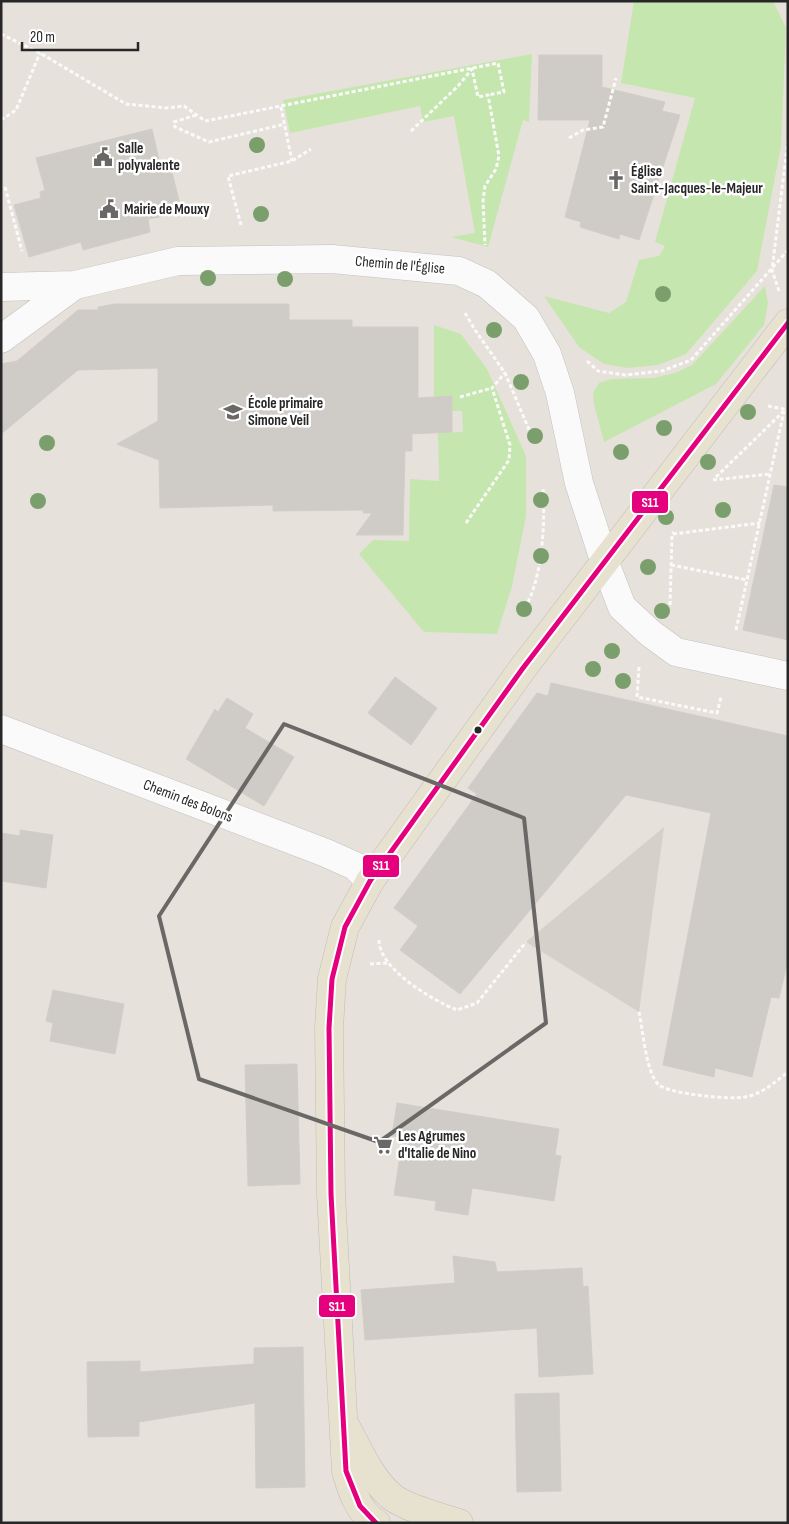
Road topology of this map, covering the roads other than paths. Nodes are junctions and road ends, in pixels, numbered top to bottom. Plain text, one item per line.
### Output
1 (75, 285) junction
2 (1, 287) edge
3 (788, 323) edge
4 (1, 339) edge
5 (605, 563) junction
6 (788, 676) edge
7 (1, 729) edge
8 (370, 881) junction
9 (345, 1425) junction
10 (392, 1497) junction
11 (369, 1521) edge
12 (459, 1523) edge

1 - 2 street, Chemin de l'Église
1 - 4 street
1 - 5 street, Chemin de l'Église
3 - 5 main road
5 - 6 street, Chemin de l'Église
5 - 8 main road
7 - 8 street, Chemin des Bolons
8 - 9 main road
9 - 10 main road
9 - 11 main road
10 - 11 main road
10 - 12 main road

